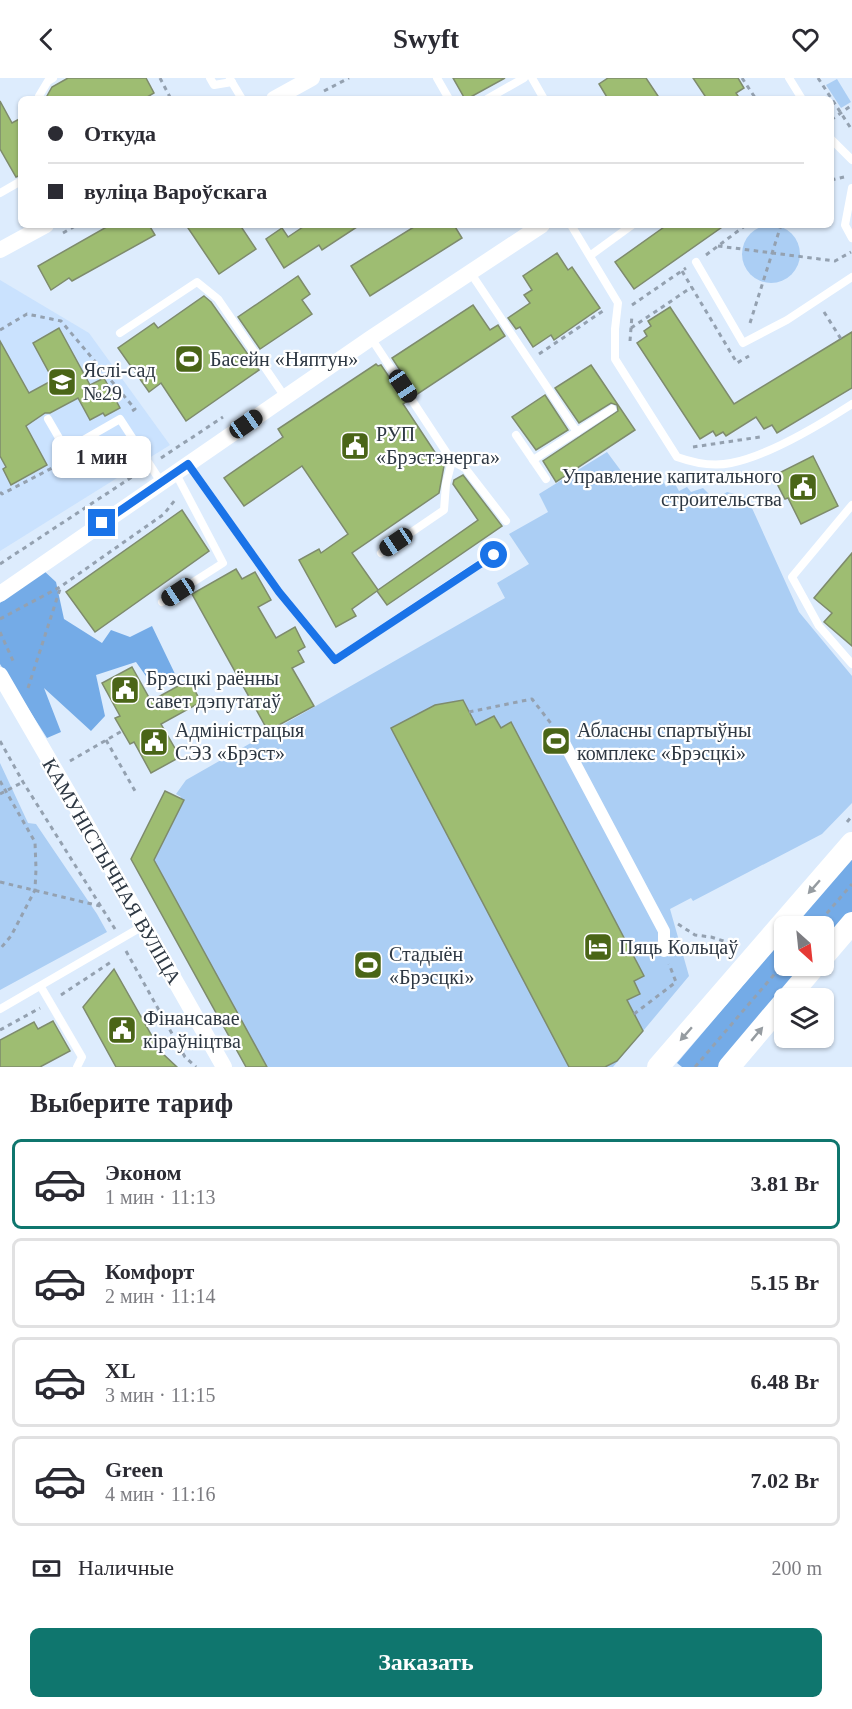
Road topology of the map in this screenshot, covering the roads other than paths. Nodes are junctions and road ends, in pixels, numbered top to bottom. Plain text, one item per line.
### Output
1 (53, 78) edge
2 (210, 78) edge
3 (437, 78) edge
4 (524, 78) edge
5 (532, 78) edge
6 (789, 78) edge
7 (306, 79) edge
8 (231, 80) edge
9 (39, 96) edge
10 (240, 96) edge
11 (279, 96) edge
12 (447, 96) edge
13 (493, 96) edge
14 (542, 96) edge
15 (800, 96) edge
16 (834, 141) edge
17 (852, 160) edge
18 (18, 183) edge
19 (852, 188) edge
20 (0, 193) edge
21 (40, 228) edge
22 (537, 228) edge
23 (573, 228) edge
24 (628, 228) edge
25 (852, 238) edge
26 (0, 250) edge
27 (591, 255) junction
28 (696, 262) road end
29 (470, 272) junction
30 (852, 277) edge
31 (120, 333) dead end
32 (371, 338) junction
33 (285, 397) junction
34 (852, 404) edge
35 (612, 409) dead end
36 (48, 419) dead end
37 (577, 432) junction
38 (516, 435) dead end
39 (533, 460) junction
40 (452, 461) junction
41 (181, 468) junction
42 (546, 479) dead end
43 (160, 482) junction
44 (852, 505) edge
45 (506, 521) dead end
46 (381, 553) dead end
47 (494, 555) dead end
48 (0, 594) edge
49 (162, 602) dead end
50 (852, 664) edge
51 (0, 675) edge
52 (561, 737) road end
53 (852, 843) edge
54 (143, 926) junction
55 (851, 927) edge
56 (834, 945) edge
57 (664, 951) road end
58 (806, 976) edge
59 (42, 987) junction
60 (796, 988) edge
61 (0, 1010) edge
62 (774, 1014) edge
63 (77, 1067) edge
64 (224, 1067) edge
65 (658, 1067) edge
66 (729, 1067) edge

1 - 9 lane
2 - 8 lane
3 - 12 lane
4 - 13 lane
5 - 14 lane
6 - 15 lane
7 - 11 street
8 - 10 lane
16 - 17 lane
18 - 20 lane
19 - 25 lane
21 - 26 street
22 - 29 street
23 - 27 lane
24 - 27 lane
27 - 34 lane
28 - 30 lane
29 - 32 street
29 - 37 lane
31 - 33 lane
32 - 33 street
32 - 40 lane
33 - 41 street
35 - 37 lane
36 - 43 lane
37 - 39 lane
38 - 39 lane
39 - 42 lane
40 - 45 lane
40 - 46 lane
41 - 43 street
41 - 47 lane
41 - 49 lane
43 - 48 street
44 - 50 lane
51 - 54 street, КАМУНІСТЫЧНАЯ ВУЛІЦА
52 - 57 street
53 -> 65 main road
54 - 59 lane
54 - 64 street, КАМУНІСТЫЧНАЯ ВУЛІЦА
55 - 56 main road
58 - 60 main road
59 - 61 lane
59 - 63 lane
66 -> 62 main road

